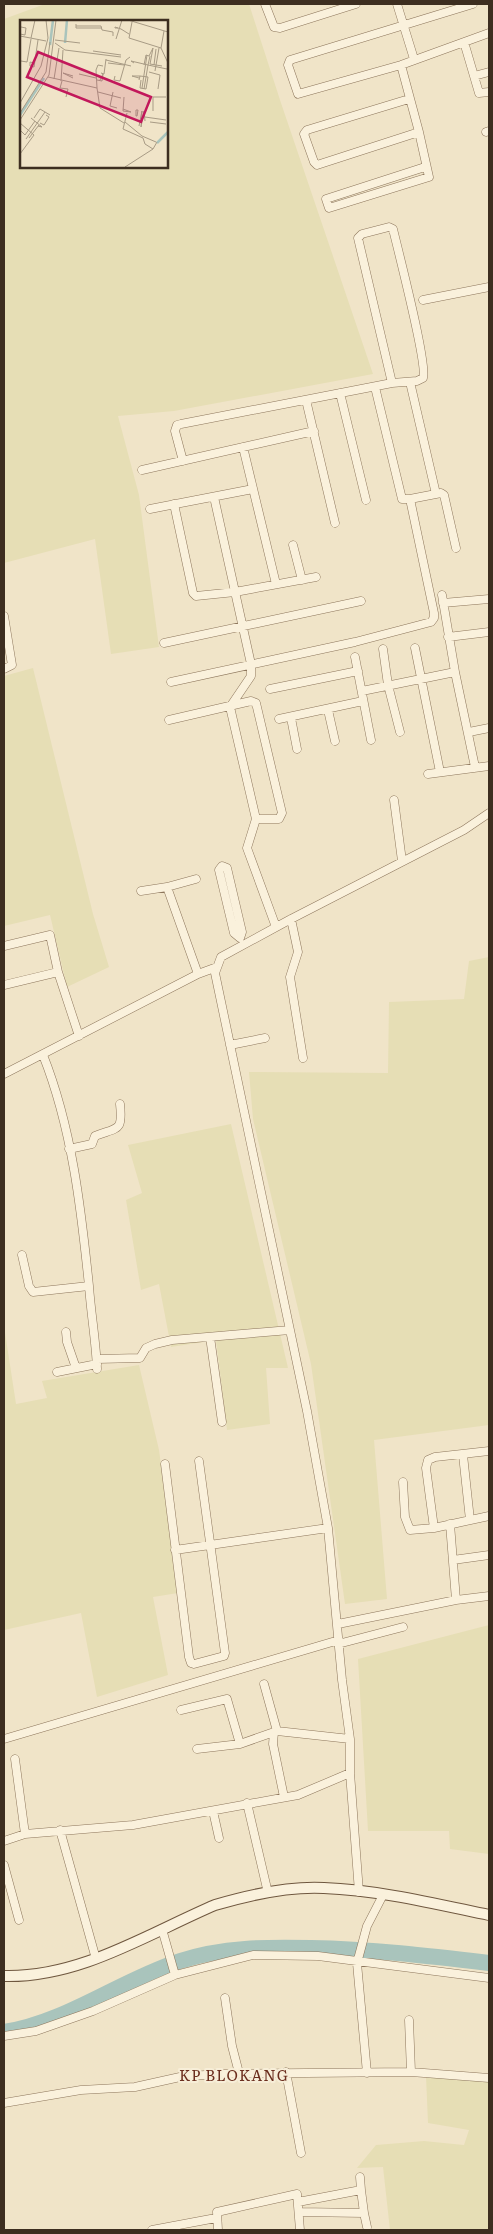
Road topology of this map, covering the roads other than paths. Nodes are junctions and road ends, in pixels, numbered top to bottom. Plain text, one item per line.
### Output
1 (265, 4) edge
2 (356, 4) edge
3 (397, 4) edge
4 (473, 4) edge
5 (405, 26) junction
6 (489, 34) edge
7 (464, 42) junction
8 (414, 59) junction
9 (400, 64) junction
10 (489, 72) edge
11 (474, 76) junction
12 (489, 92) edge
13 (409, 99) junction
14 (419, 132) junction
15 (425, 167) junction
16 (489, 287) edge
17 (423, 300) dead end
18 (410, 382) junction
19 (392, 384) junction
20 (375, 387) junction
21 (340, 393) junction
22 (306, 400) junction
23 (314, 431) junction
24 (243, 447) junction
25 (183, 461) junction
26 (142, 470) dead end
27 (253, 489) junction
28 (436, 494) junction
29 (214, 497) junction
30 (410, 499) junction
31 (366, 500) dead end
32 (174, 504) junction
33 (150, 509) dead end
34 (335, 523) dead end
35 (293, 545) dead end
36 (456, 548) dead end
37 (316, 578) dead end
38 (302, 580) junction
39 (276, 584) junction
40 (235, 592) junction
41 (489, 599) edge
42 (361, 601) dead end
43 (4, 616) edge
44 (243, 625) junction
45 (489, 632) edge
46 (448, 637) junction
47 (164, 643) dead end
48 (415, 648) dead end
49 (383, 649) dead end
50 (355, 657) dead end
51 (251, 664) junction
52 (4, 669) edge
53 (358, 670) junction
54 (455, 672) junction
55 (420, 678) junction
56 (171, 682) dead end
57 (388, 685) junction
58 (270, 689) dead end
59 (362, 691) junction
60 (363, 701) junction
61 (230, 707) junction
62 (328, 710) junction
63 (291, 718) junction
64 (279, 719) dead end
65 (169, 720) dead end
66 (489, 728) edge
67 (400, 732) dead end
68 (469, 732) junction
69 (371, 740) dead end
70 (335, 741) dead end
71 (297, 749) dead end
72 (489, 766) edge
73 (476, 768) junction
74 (440, 772) junction
75 (428, 774) dead end
76 (394, 800) dead end
77 (489, 813) edge
78 (256, 819) junction
79 (402, 861) junction
80 (196, 879) dead end
81 (167, 887) junction
82 (141, 891) dead end
83 (291, 919) junction
84 (276, 927) junction
85 (240, 938) junction
86 (4, 946) edge
87 (242, 946) junction
88 (217, 967) junction
89 (58, 972) junction
90 (198, 974) junction
91 (4, 985) edge
92 (79, 1036) junction
93 (265, 1038) dead end
94 (230, 1045) junction
95 (43, 1055) junction
96 (303, 1058) dead end
97 (4, 1074) edge
98 (120, 1104) dead end
99 (69, 1148) junction
100 (22, 1255) dead end
101 (89, 1286) junction
102 (290, 1330) junction
103 (66, 1332) dead end
104 (210, 1337) junction
105 (97, 1364) junction
106 (76, 1368) junction
107 (57, 1372) dead end
108 (222, 1422) dead end
109 (489, 1451) edge
110 (463, 1455) junction
111 (198, 1461) dead end
112 (165, 1464) dead end
113 (403, 1482) dead end
114 (489, 1516) edge
115 (470, 1520) junction
116 (450, 1524) junction
117 (328, 1528) junction
118 (434, 1528) junction
119 (211, 1546) junction
120 (175, 1550) junction
121 (489, 1555) edge
122 (453, 1560) junction
123 (489, 1596) edge
124 (456, 1600) junction
125 (338, 1624) junction
126 (403, 1627) dead end
127 (339, 1642) junction
128 (264, 1684) dead end
129 (181, 1710) dead end
130 (275, 1732) junction
131 (4, 1739) edge
132 (350, 1739) junction
133 (240, 1744) junction
134 (197, 1749) dead end
135 (15, 1759) dead end
136 (350, 1773) junction
137 (284, 1797) junction
138 (248, 1803) junction
139 (213, 1811) junction
140 (60, 1830) junction
141 (25, 1834) junction
142 (219, 1838) dead end
143 (4, 1841) edge
144 (4, 1865) edge
145 (359, 1892) junction
146 (268, 1893) junction
147 (383, 1895) junction
148 (489, 1915) edge
149 (18, 1920) dead end
150 (162, 1929) junction
151 (96, 1959) junction
152 (358, 1959) junction
153 (175, 1973) junction
154 (4, 1976) edge
155 (489, 1978) edge
156 (225, 1998) dead end
157 (409, 2020) dead end
158 (4, 2036) edge
159 (286, 2072) junction
160 (411, 2072) junction
161 (239, 2073) junction
162 (367, 2073) junction
163 (489, 2078) edge
164 (4, 2104) edge
165 (301, 2153) dead end
166 (360, 2177) dead end
167 (362, 2190) junction
168 (298, 2202) junction
169 (299, 2212) junction
170 (364, 2213) junction
171 (216, 2218) junction
172 (368, 2228) dead end
173 (152, 2230) edge
174 (218, 2230) edge
175 (298, 2230) edge

1 - 2 street
3 - 5 street
4 - 5 street
5 - 8 street
5 - 9 street
6 - 7 street
7 - 8 street
7 - 11 street
8 - 9 street
9 - 13 street
10 - 11 street
11 - 12 street
13 - 14 street
13 - 14 street
14 - 15 street
15 - 15 street
16 - 17 street
18 - 19 street
18 - 19 street
18 - 28 street
19 - 20 street
20 - 21 street
20 - 30 street
21 - 22 street
21 - 31 street
22 - 23 street
22 - 25 street
23 - 24 street
23 - 34 street
24 - 25 street
24 - 27 street
25 - 26 street
27 - 29 street
27 - 39 street
28 - 30 street
28 - 36 street
29 - 32 street
29 - 40 street
30 - 51 street
32 - 33 street
32 - 40 street
35 - 38 street
37 - 38 street
38 - 39 street
39 - 40 street
40 - 44 street
41 - 46 street
42 - 44 street
43 - 52 street
44 - 47 street
44 - 51 street
45 - 46 street
46 - 54 street
48 - 55 street
49 - 57 street
50 - 53 street
51 - 56 street
51 - 61 street
53 - 58 street
53 - 59 street
54 - 55 street
54 - 68 street
55 - 57 street
55 - 74 street
57 - 59 street
57 - 67 street
59 - 60 street
60 - 62 street
60 - 69 street
61 - 65 street
61 - 78 street
61 - 78 street
62 - 63 street
62 - 70 street
63 - 64 street
63 - 71 street
66 - 68 street
68 - 73 street
72 - 73 street
73 - 74 street
74 - 75 street
76 - 79 street
77 - 79 street
78 - 84 street
79 - 83 street
80 - 81 street
81 - 82 street
81 - 90 street
83 - 84 street
83 - 96 street
84 - 87 street
85 - 85 street
85 - 87 street
86 - 89 street
87 - 88 street
88 - 90 street
88 - 94 street
89 - 91 street
89 - 92 street
90 - 92 street
92 - 95 street
93 - 94 street
94 - 102 street
95 - 97 street
95 - 99 street
98 - 99 street
99 - 101 street
100 - 101 street
101 - 105 street
102 - 104 street
102 - 117 street
103 - 106 street
104 - 105 street
104 - 108 street
105 - 106 street
106 - 107 street
109 - 110 street
110 - 115 street
110 - 118 street
111 - 119 street
112 - 120 street
113 - 118 street
114 - 115 street
115 - 116 street
116 - 118 street
116 - 122 street
117 - 119 street
117 - 125 street
119 - 120 street
119 - 120 street
121 - 122 street
122 - 124 street
123 - 124 street
124 - 125 street
125 - 127 street
126 - 127 street
127 - 131 street
127 - 132 street
128 - 130 street
129 - 133 street
130 - 132 street
130 - 133 street
130 - 137 street
132 - 136 street
133 - 134 street
135 - 141 street
136 - 137 street
136 - 145 street
137 - 138 street
138 - 139 street
138 - 146 street
139 - 140 street
139 - 142 street
140 - 141 street
140 - 151 street
141 - 143 street
144 - 149 street
145 - 146 main road
145 - 147 main road
146 - 150 main road
147 - 148 main road
147 - 152 street
150 - 151 main road
150 - 153 street
151 - 154 main road
152 - 153 street
152 - 155 street
152 - 162 street
153 - 158 street
156 - 161 street
157 - 160 street
159 - 161 street
159 - 162 street
159 - 165 street
160 - 162 street
160 - 163 street
161 - 164 street
166 - 167 street
167 - 168 street
167 - 170 street
168 - 169 street
168 - 171 street
169 - 170 street
169 - 175 street
170 - 172 street
171 - 173 street
171 - 174 street

